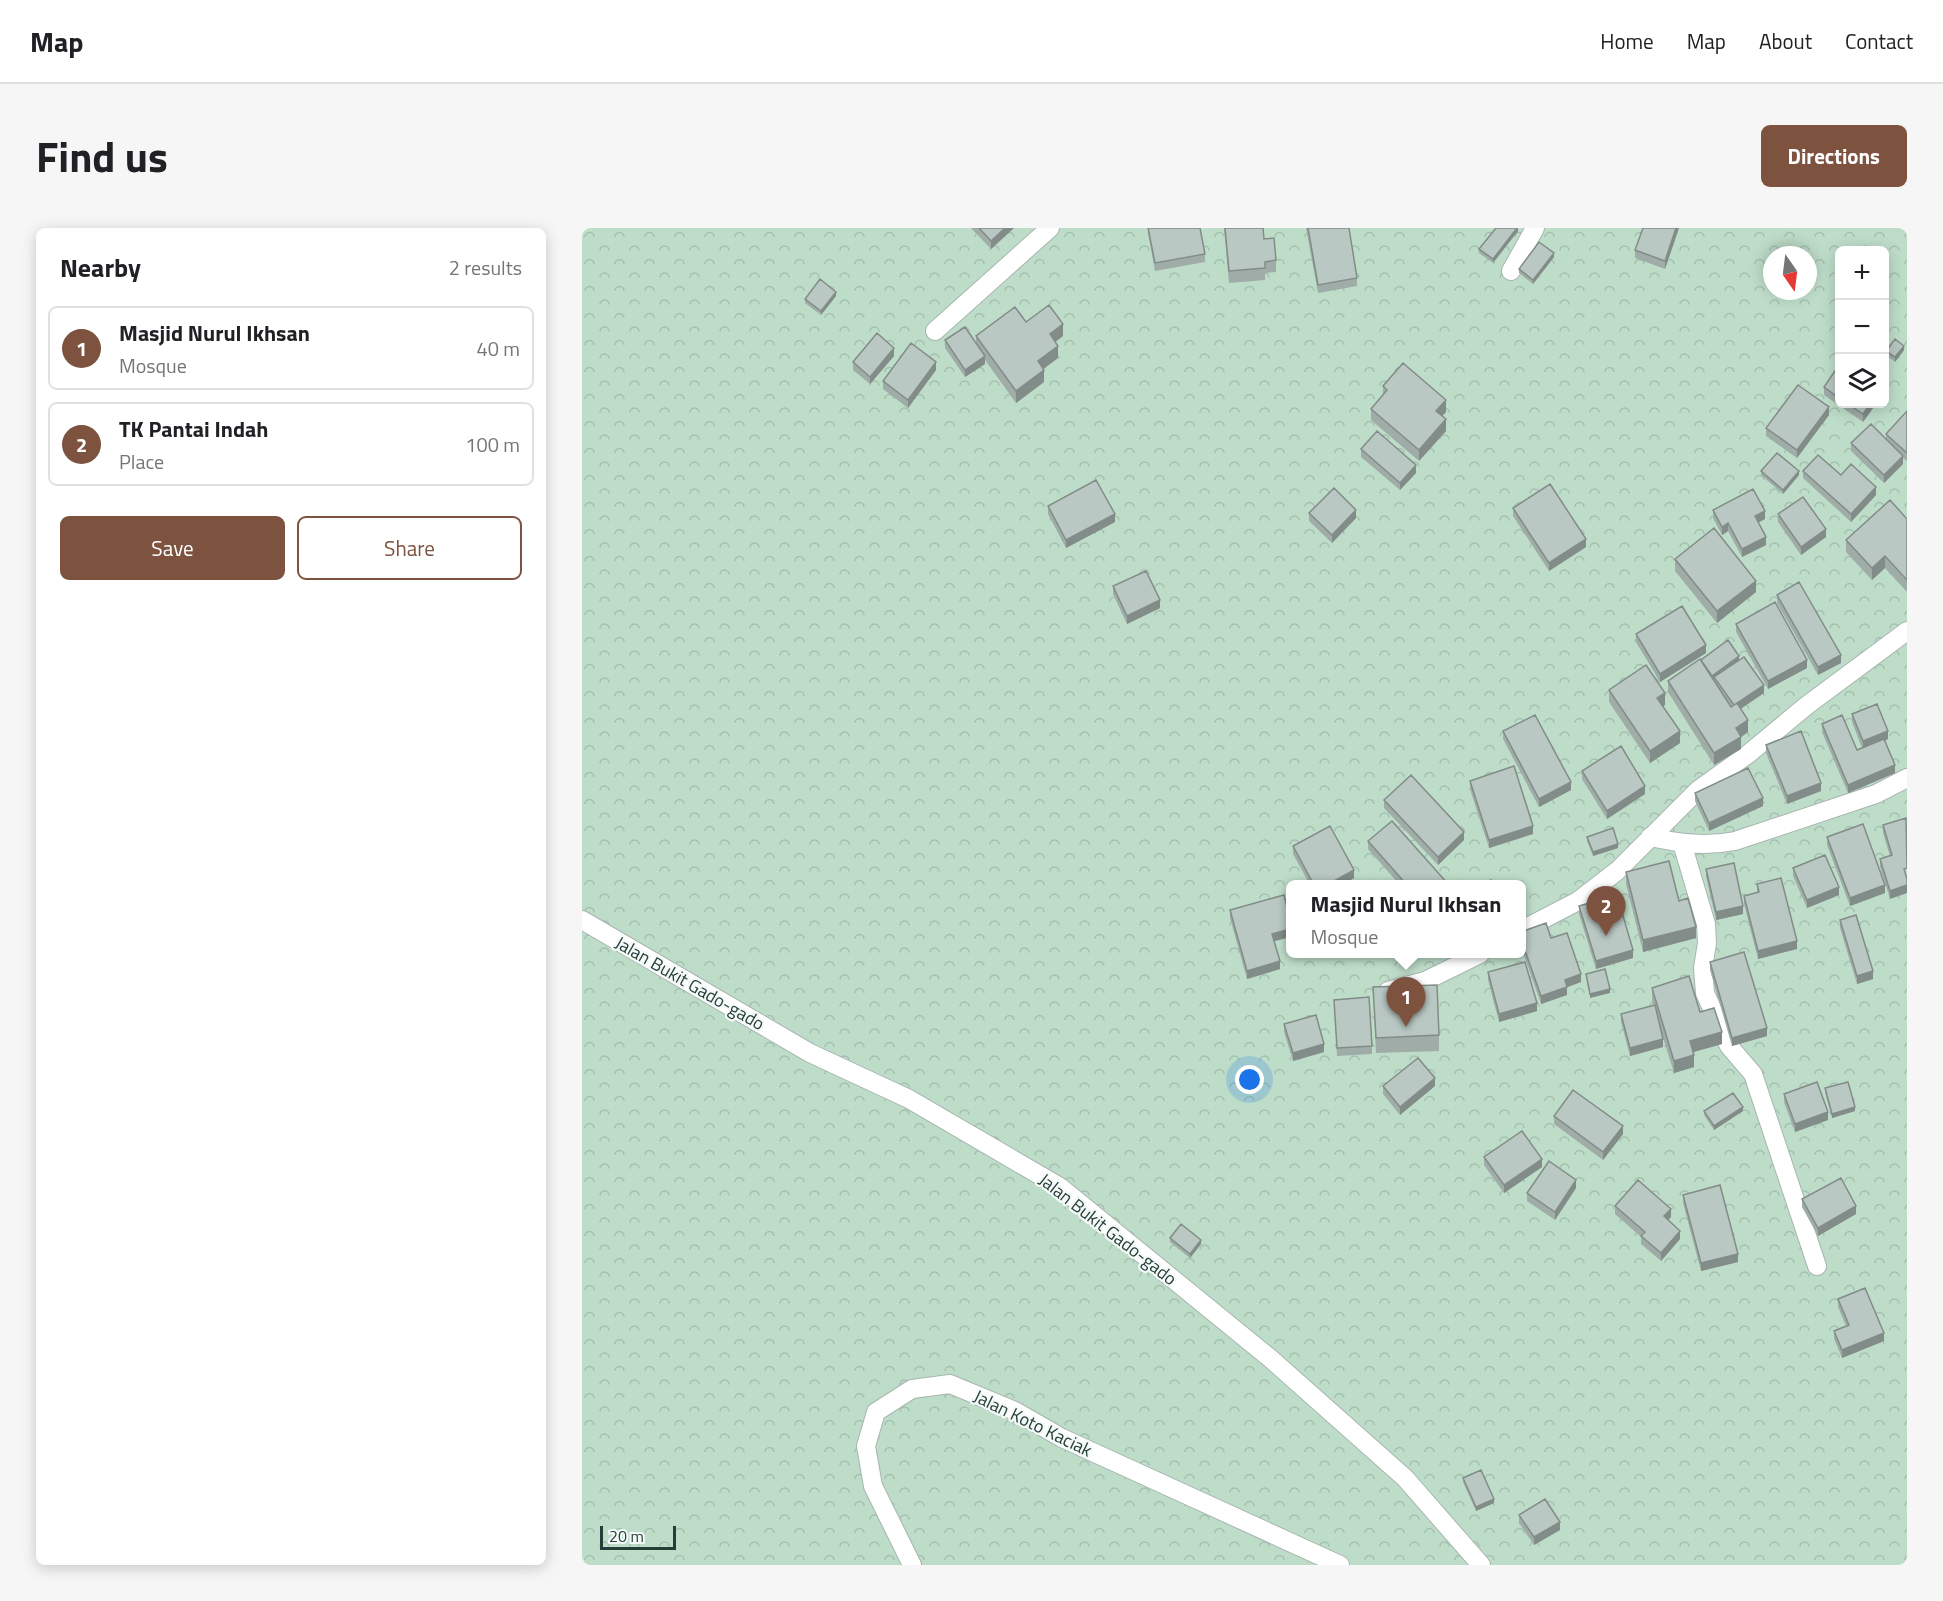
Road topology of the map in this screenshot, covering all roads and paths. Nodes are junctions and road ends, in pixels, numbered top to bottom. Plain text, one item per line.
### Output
1 (1050, 228) edge
2 (1534, 228) edge
3 (1511, 271) dead end
4 (934, 331) dead end
5 (1907, 631) edge
6 (1907, 778) edge
7 (1650, 837) junction
8 (1682, 843) junction
9 (582, 920) edge
10 (1526, 927) edge
11 (1472, 958) edge
12 (1388, 991) edge
13 (1817, 1266) dead end
14 (912, 1565) edge
15 (1340, 1565) edge
16 (1481, 1565) edge

1 - 4 street
2 - 3 street
5 - 7 street
6 - 8 street
7 - 8 street
7 - 10 street
8 - 13 street
9 - 16 street, Jalan Bukit Gado-gado
11 - 12 street
14 - 15 street, Jalan Koto Kaciak

